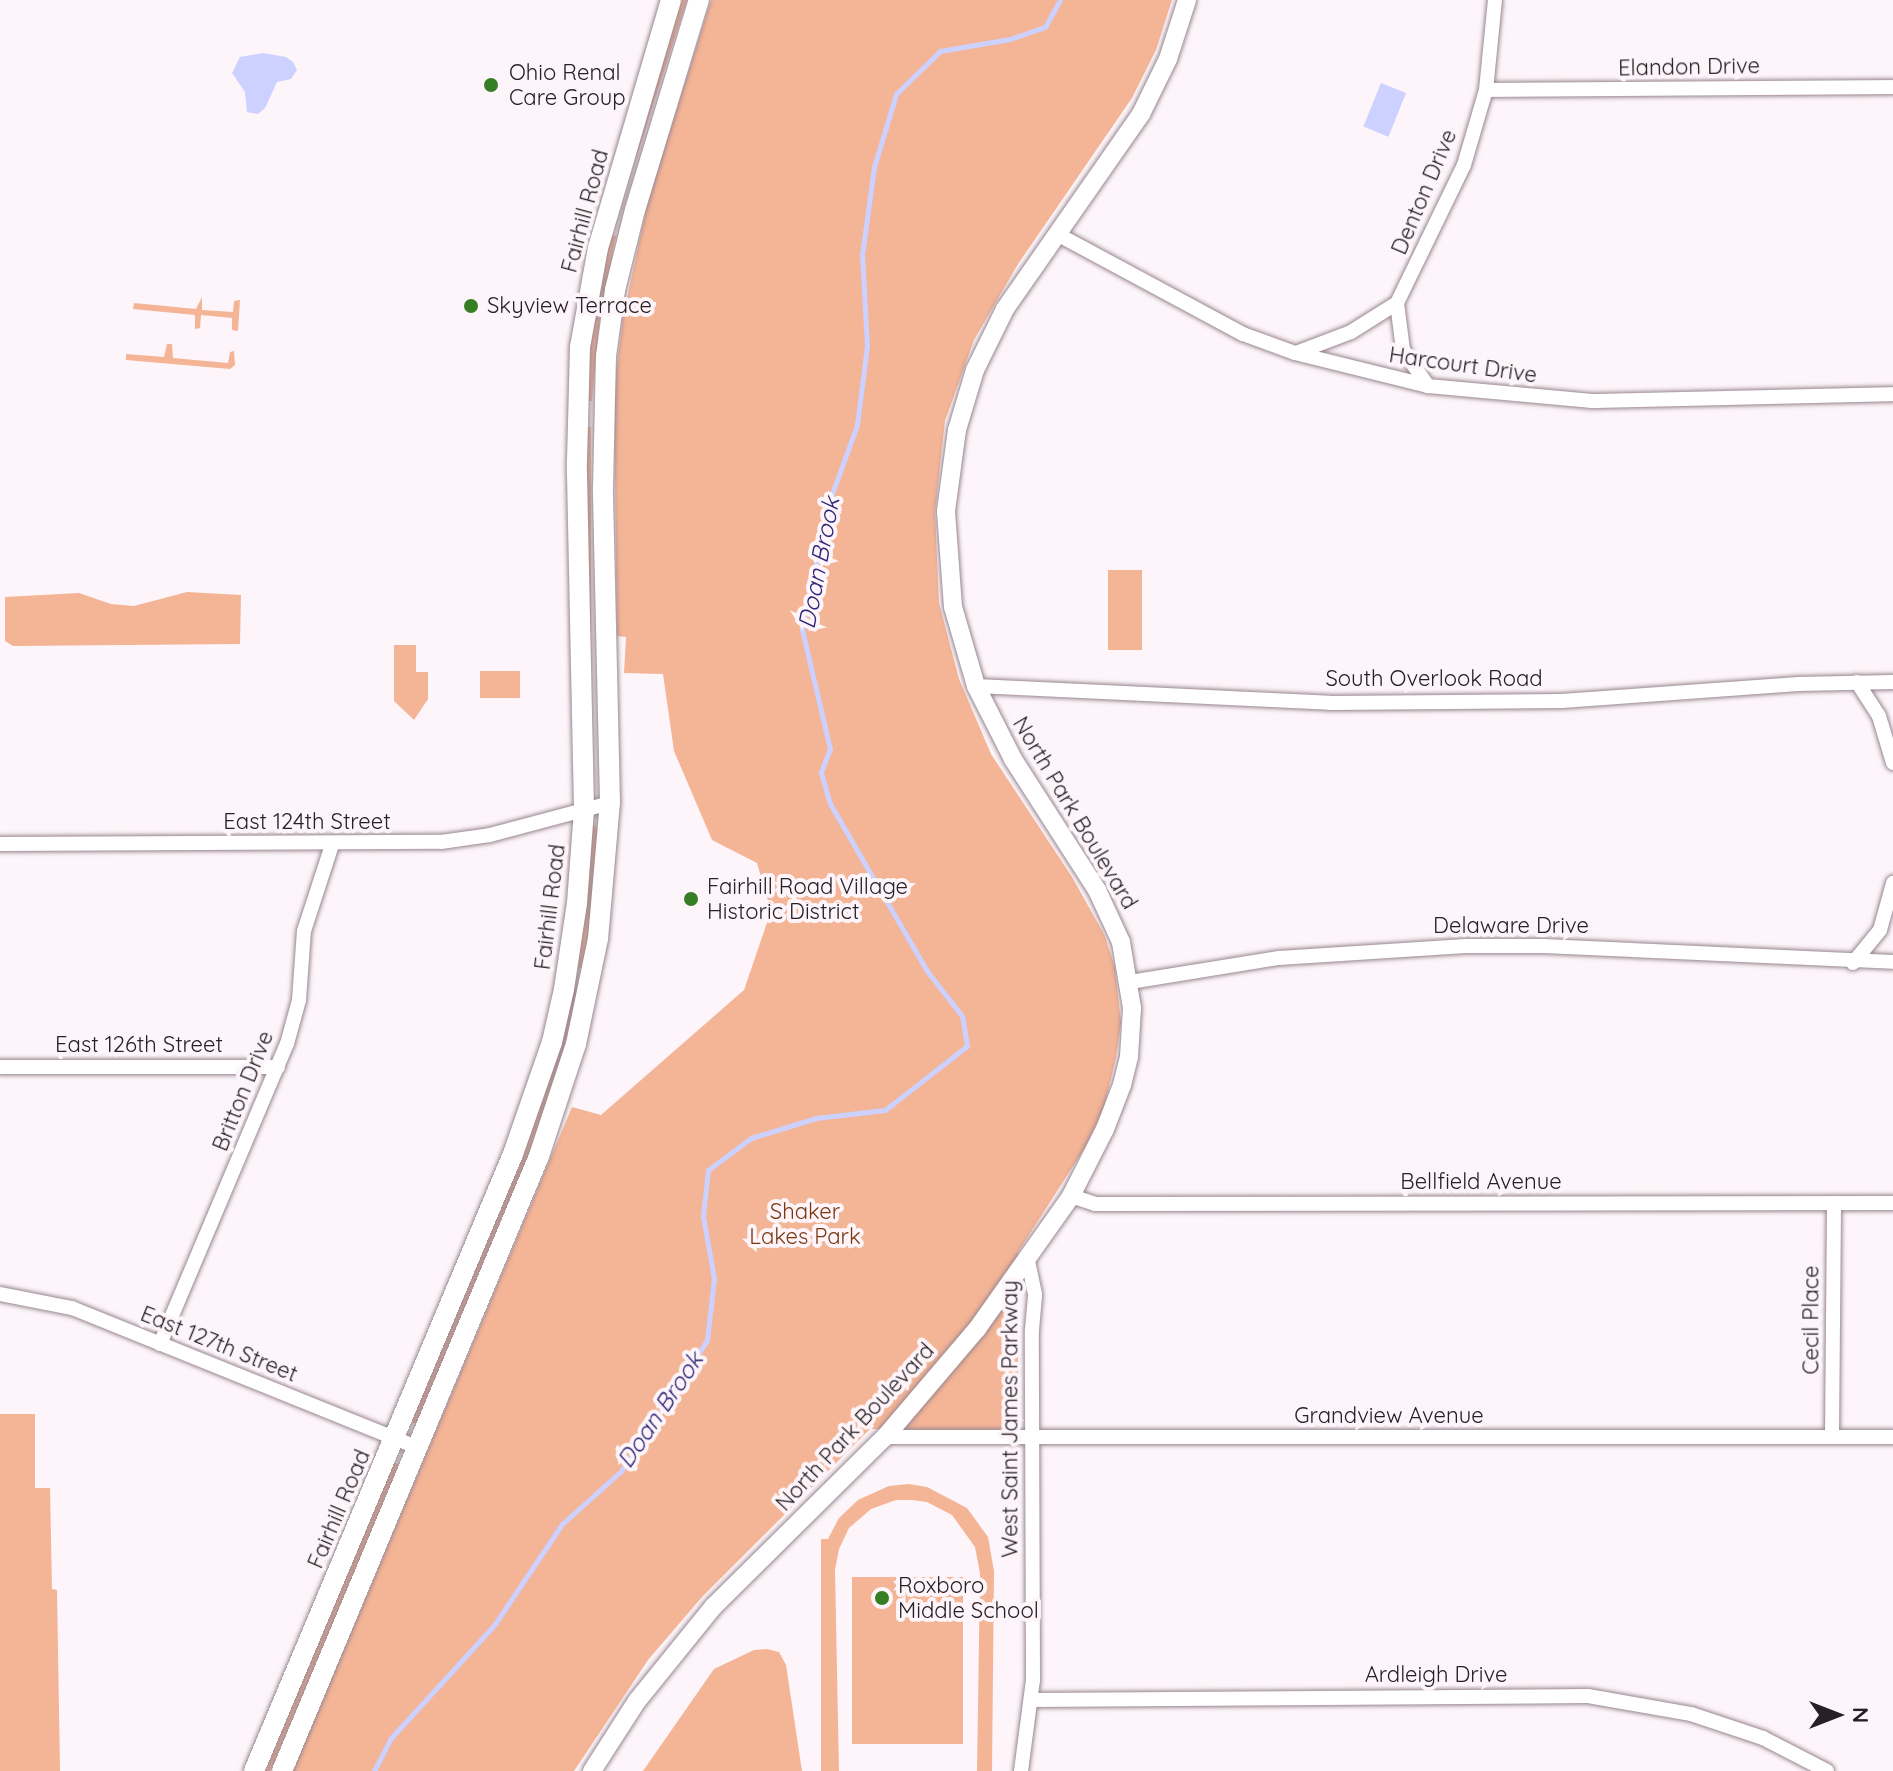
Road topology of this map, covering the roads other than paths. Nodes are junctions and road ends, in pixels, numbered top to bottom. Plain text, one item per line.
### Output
1 (671, 0) edge
2 (699, 0) edge
3 (1187, 0) edge
4 (1495, 0) edge
5 (1893, 87) edge
6 (1486, 90) junction
7 (622, 163) junction
8 (647, 170) junction
9 (607, 217) junction
10 (631, 223) junction
11 (1057, 234) junction
12 (1397, 303) junction
13 (1295, 353) junction
14 (1428, 386) junction
15 (1893, 394) edge
16 (577, 416) junction
17 (602, 416) junction
18 (1857, 682) junction
19 (1893, 682) edge
20 (976, 686) junction
21 (1893, 763) edge
22 (610, 803) junction
23 (584, 809) junction
24 (0, 844) edge
25 (332, 845) junction
26 (1893, 883) edge
27 (1893, 962) edge
28 (1853, 963) junction
29 (567, 977) junction
30 (590, 980) junction
31 (1130, 982) junction
32 (0, 1067) edge
33 (278, 1067) junction
34 (1071, 1196) junction
35 (1834, 1203) junction
36 (1893, 1203) edge
37 (1028, 1260) junction
38 (0, 1294) edge
39 (160, 1344) junction
40 (885, 1437) junction
41 (1832, 1437) junction
42 (1893, 1437) edge
43 (395, 1439) junction
44 (1031, 1439) junction
45 (418, 1448) junction
46 (1032, 1700) junction
47 (254, 1771) edge
48 (282, 1771) edge
49 (592, 1771) edge
50 (1021, 1771) edge
51 (1827, 1771) edge

1 - 7 main road, Fairhill Road
2 - 8 main road
3 - 11 street, North Park Boulevard
4 - 6 street, Denton Drive
5 - 6 street, Elandon Drive
6 - 12 street, Denton Drive
7 - 8 main road
7 - 9 main road, Fairhill Road
8 - 10 main road
9 - 10 main road
9 - 16 main road, Fairhill Road
10 - 17 main road
11 - 13 street, Harcourt Drive
11 - 20 street, North Park Boulevard
12 - 13 street
12 - 14 street
13 - 14 street, Harcourt Drive
14 - 15 street, Harcourt Drive
16 - 17 main road
16 - 23 main road, Fairhill Road
17 - 22 main road
18 - 19 street, South Overlook Road
18 - 20 street, South Overlook Road
18 - 21 street
20 - 31 street, North Park Boulevard
22 - 23 street, East 124th Street
22 - 30 main road
23 - 25 street, East 124th Street
23 - 29 main road, Fairhill Road
24 - 25 street, East 124th Street
25 - 33 street, Britton Drive
26 - 28 street
27 - 28 street, Delaware Drive
28 - 31 street, Delaware Drive
29 - 30 main road
29 - 43 main road, Fairhill Road
30 - 45 main road
31 - 34 street, North Park Boulevard
32 - 33 street, East 126th Street
33 - 39 street, Britton Drive
34 - 35 street, Bellfield Avenue
34 - 37 street, North Park Boulevard
35 - 36 street, Bellfield Avenue
35 - 41 street, Cecil Place
37 - 40 street, North Park Boulevard
37 - 44 street, West Saint James Parkway
38 - 39 street, East 127th Street
39 - 43 street, East 127th Street
40 - 44 street, Grandview Avenue
40 - 49 street, North Park Boulevard
41 - 42 street, Grandview Avenue
41 - 44 street, Grandview Avenue
43 - 45 street, East 127th Street
43 - 47 main road, Fairhill Road
44 - 46 street, West Saint James Parkway
45 - 48 main road
46 - 50 street, West Saint James Parkway
46 - 51 street, Ardleigh Drive

